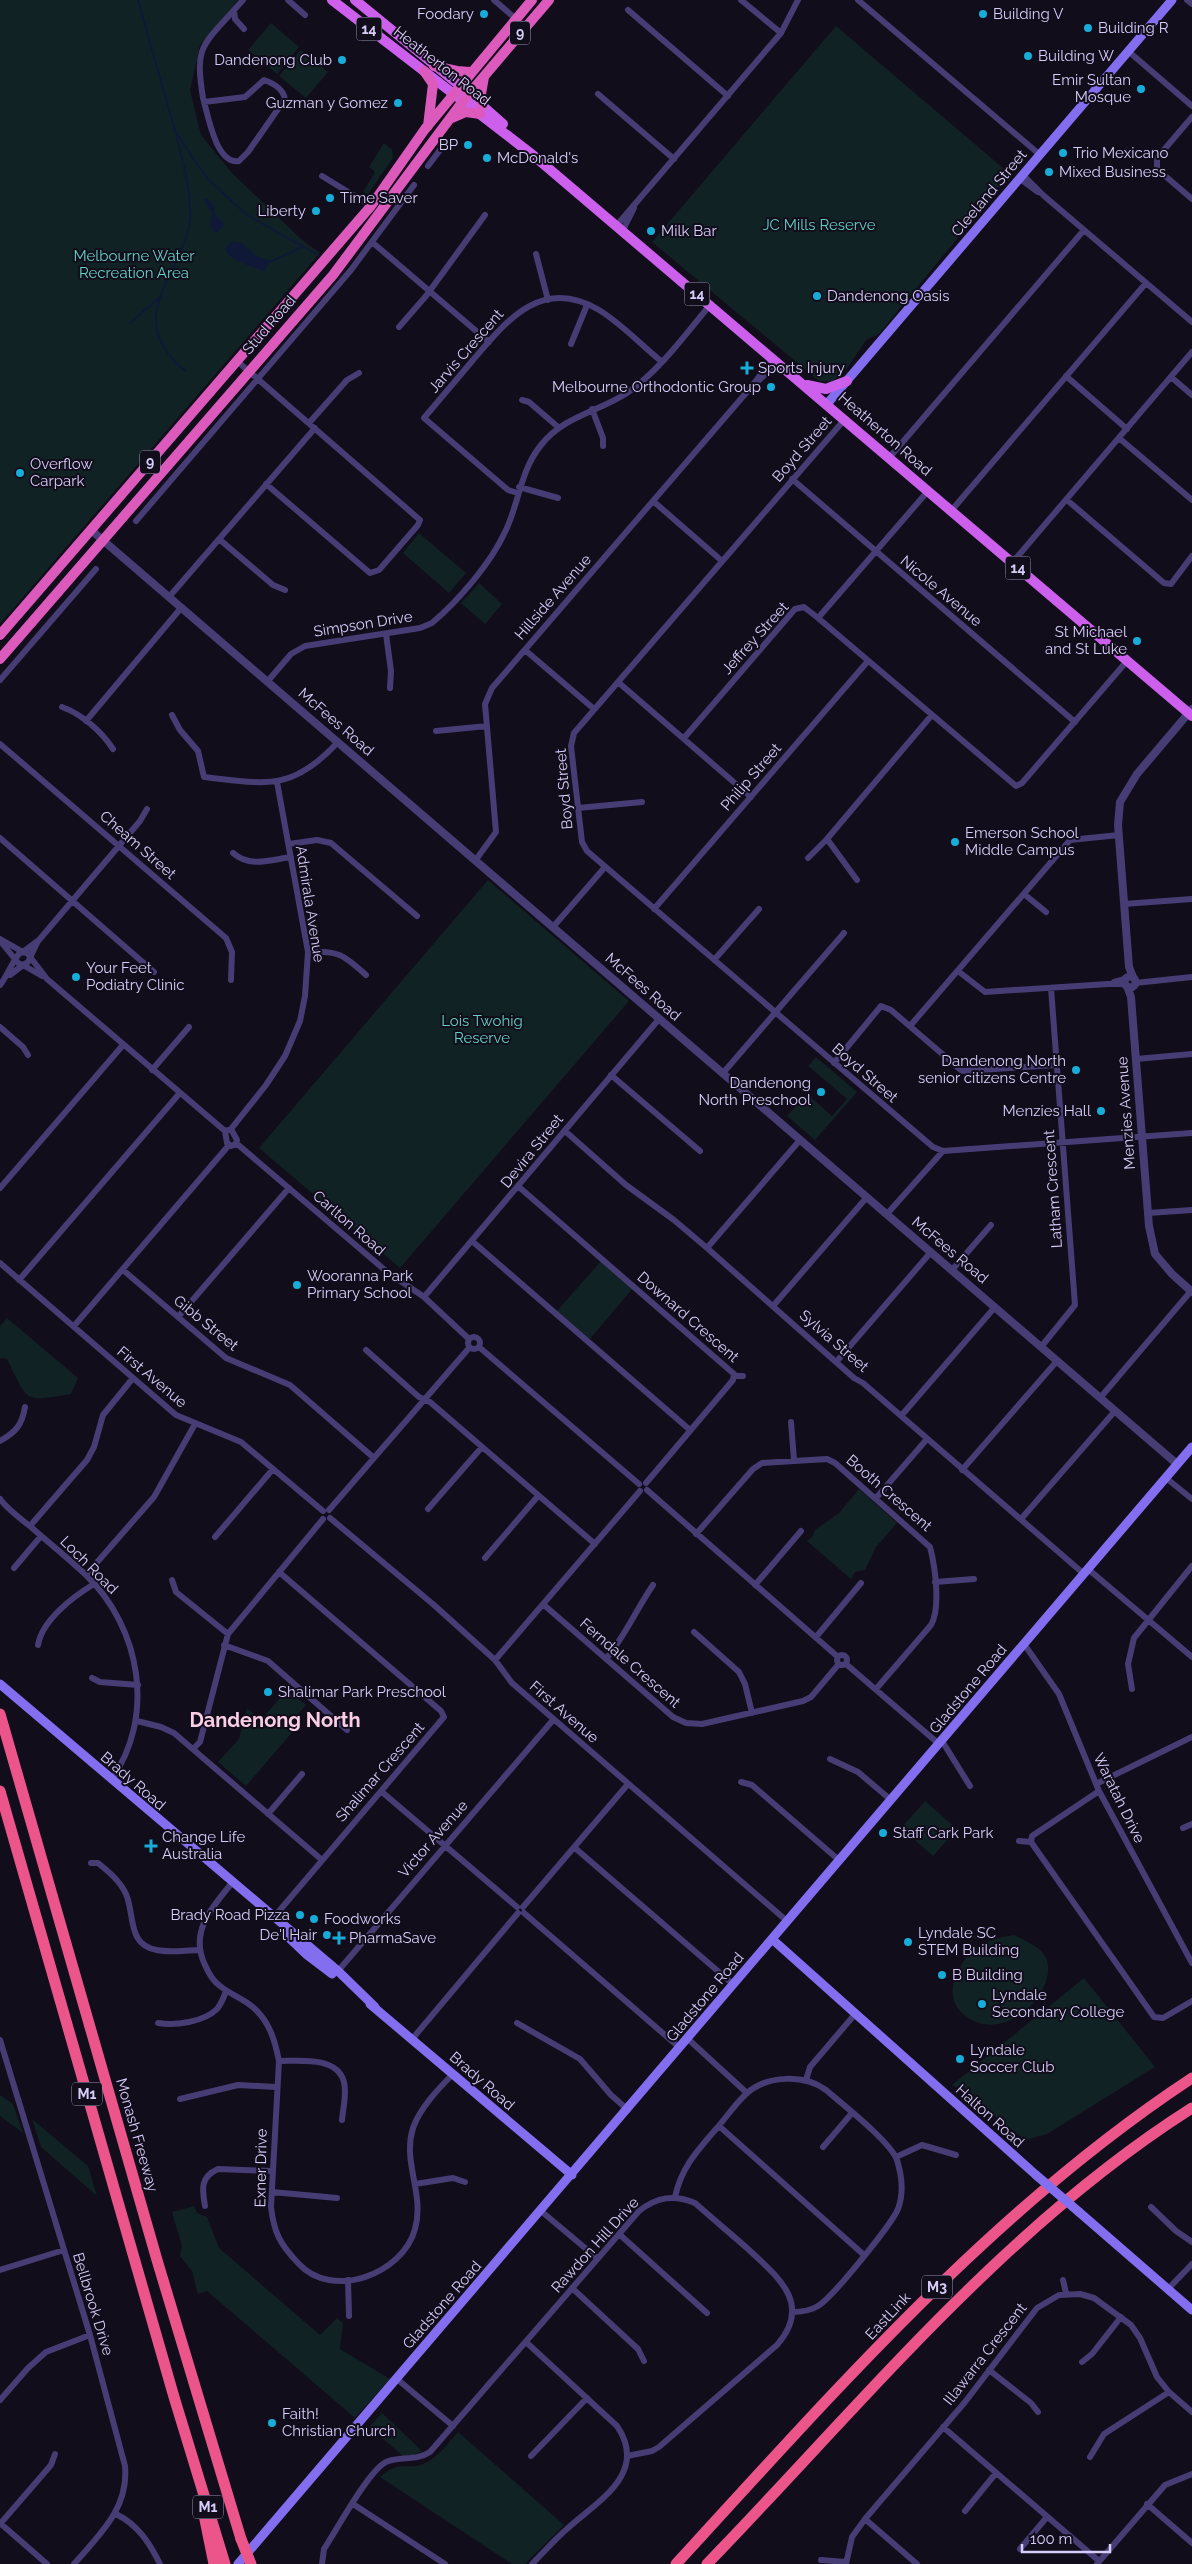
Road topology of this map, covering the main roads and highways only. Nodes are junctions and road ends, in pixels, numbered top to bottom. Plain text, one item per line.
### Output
1 (332, 0) edge
2 (355, 0) edge
3 (532, 0) edge
4 (548, 0) edge
5 (1172, 0) edge
6 (434, 66) junction
7 (424, 71) junction
8 (470, 72) junction
9 (484, 76) junction
10 (456, 89) junction
11 (466, 98) junction
12 (481, 110) junction
13 (449, 120) junction
14 (428, 126) junction
15 (847, 381) junction
16 (804, 384) junction
17 (827, 404) junction
18 (0, 636) edge
19 (0, 660) edge
20 (1191, 713) edge
21 (1192, 1447) edge
22 (0, 1684) edge
23 (0, 1714) edge
24 (0, 1791) edge
25 (772, 1939) junction
26 (1192, 2078) edge
27 (1192, 2108) edge
28 (572, 2175) junction
29 (1192, 2310) edge
30 (193, 2459) junction
31 (761, 2509) junction
32 (710, 2527) junction
33 (224, 2559) edge
34 (214, 2564) edge
35 (238, 2564) edge
36 (249, 2564) edge
37 (670, 2564) edge
38 (676, 2564) edge
39 (707, 2564) edge
40 (718, 2564) edge

1 - 7 main road, Heatherton Road / 14
2 - 6 main road, Heatherton Road / 14
3 - 8 highway, Stud Road / 9
4 - 9 highway, Stud Road / 9
5 - 15 main road, Cleeland Street
6 - 8 highway
6 - 10 main road, Heatherton Road / 14
7 - 10 main road, Heatherton Road / 14
7 - 14 highway
8 - 10 highway, Stud Road / 9
9 - 11 highway, Stud Road / 9
9 - 12 highway
10 - 11 main road, Heatherton Road / 14
10 - 14 highway, Stud Road / 9
11 - 12 main road, Heatherton Road / 14
11 - 13 highway, Stud Road / 9
12 - 13 highway
12 - 16 main road, Heatherton Road / 14
13 - 19 highway, Stud Road / 9
14 - 18 highway, Stud Road / 9
15 - 16 main road
15 - 17 main road, Cleeland Street
16 - 17 main road, Heatherton Road / 14
17 - 20 main road, Heatherton Road / 14
21 - 25 main road, Gladstone Road
22 - 28 main road, Brady Road
23 - 36 highway, Monash Freeway / M1, bridge
24 - 30 highway, M1
25 - 28 main road, Gladstone Road
25 - 29 main road, Halton Road, bridge
26 - 32 highway, EastLink / M3
27 - 31 highway, M3
28 - 35 main road, Gladstone Road
30 - 33 highway, M1
30 - 34 highway
31 - 39 highway, M3
31 - 40 highway
32 - 37 highway
32 - 38 highway, EastLink / M3

